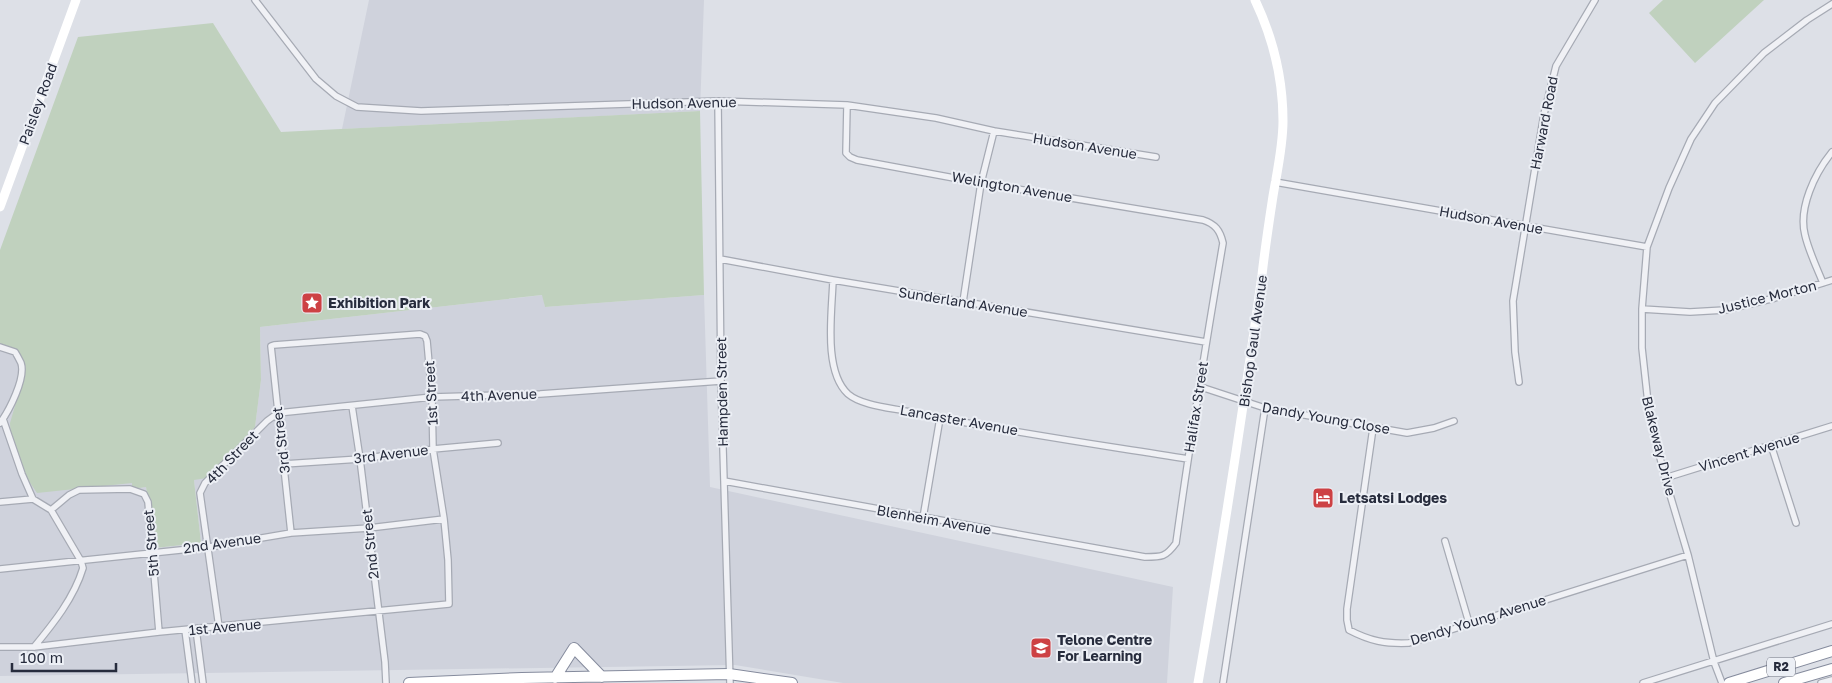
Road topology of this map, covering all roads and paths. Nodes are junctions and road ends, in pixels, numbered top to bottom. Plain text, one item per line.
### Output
1 (76, 0) edge
2 (255, 0) edge
3 (1256, 0) edge
4 (1595, 0) edge
5 (1832, 4) edge
6 (718, 101) junction
7 (847, 105) junction
8 (994, 131) junction
9 (1832, 152) edge
10 (1156, 157) dead end
11 (1275, 182) junction
12 (981, 183) junction
13 (0, 207) edge
14 (1525, 226) junction
15 (1221, 234) joint
16 (1647, 247) junction
17 (720, 259) junction
18 (833, 280) junction
19 (1832, 280) edge
20 (1823, 283) junction
21 (963, 302) junction
22 (1642, 309) junction
23 (1206, 342) junction
24 (271, 346) joint
25 (0, 347) edge
26 (721, 382) junction
27 (1518, 382) dead end
28 (1200, 387) junction
29 (432, 397) junction
30 (1245, 402) junction
31 (352, 406) junction
32 (1265, 408) junction
33 (278, 413) junction
34 (940, 418) junction
35 (2, 421) edge
36 (1454, 421) dead end
37 (1832, 426) edge
38 (1373, 428) junction
39 (498, 442) dead end
40 (1771, 445) junction
41 (433, 449) junction
42 (360, 459) junction
43 (1188, 459) junction
44 (284, 464) junction
45 (1665, 478) junction
46 (724, 481) junction
47 (33, 499) junction
48 (0, 502) edge
49 (51, 510) junction
50 (923, 518) junction
51 (444, 519) junction
52 (1796, 523) dead end
53 (369, 528) junction
54 (291, 534) junction
55 (1444, 541) dead end
56 (209, 547) junction
57 (152, 552) junction
58 (1688, 555) junction
59 (1145, 557) joint
60 (81, 561) junction
61 (0, 569) edge
62 (449, 604) joint
63 (378, 612) junction
64 (1469, 622) junction
65 (1832, 624) edge
66 (219, 627) junction
67 (196, 629) junction
68 (185, 630) junction
69 (159, 632) junction
70 (0, 647) edge
71 (34, 647) junction
72 (1832, 651) edge
73 (1714, 662) junction
74 (1832, 669) edge
75 (602, 677) junction
76 (555, 678) junction
77 (730, 678) edge
78 (522, 680) edge
79 (1832, 680) edge
80 (192, 683) edge
81 (203, 683) edge
82 (386, 683) edge
83 (409, 683) edge
84 (792, 683) edge
85 (1198, 683) edge
86 (1223, 683) edge
87 (1644, 683) edge
88 (1722, 683) edge
89 (1729, 683) edge
90 (1784, 683) edge
91 (1821, 683) edge

1 - 13 main road, Paisley Road
2 - 6 street, Hudson Avenue
3 - 11 main road, Bishop Gaul Avenue
4 - 14 street, Harward Road
5 - 16 street, Blakeway Drive
6 - 7 street, Hudson Avenue
6 - 17 street, Hampden Street
7 - 8 street, Hudson Avenue
7 - 12 street, Welington Avenue
8 - 10 street, Hudson Avenue
8 - 12 street
9 - 20 street
11 - 14 street, Hudson Avenue
11 - 30 main road, Bishop Gaul Avenue
12 - 15 street, Welington Avenue
12 - 21 street
14 - 16 street, Hudson Avenue
14 - 27 street, Harward Road
15 - 23 street, Halifax Street
16 - 22 street, Blakeway Drive
17 - 18 street, Sunderland Avenue
17 - 26 street, Hampden Street
18 - 21 street, Sunderland Avenue
18 - 34 street, Lancaster Avenue
19 - 20 street, Justice Morton
20 - 22 street, Justice Morton
21 - 23 street, Sunderland Avenue
22 - 45 street, Blakeway Drive
23 - 28 street, Halifax Street
24 - 29 street, 1st Street
24 - 33 street, 3rd Street
25 - 35 street
26 - 29 street, 4th Avenue
26 - 46 street, Hampden Street
28 - 30 street, Dandy Young Close
28 - 43 street, Halifax Street
29 - 31 street, 4th Avenue
29 - 41 street, 1st Street
30 - 32 street, Dandy Young Close
30 - 85 main road, Bishop Gaul Avenue
31 - 33 street, 4th Avenue
31 - 42 street, 2nd Street
32 - 38 street, Dandy Young Close
32 - 86 street, Bishop Gaul Avenue
33 - 44 street, 3rd Street
33 - 56 street, 4th Street
34 - 43 street, Lancaster Avenue
34 - 50 street
35 - 47 street
36 - 38 street, Dandy Young Close
37 - 40 street, Vincent Avenue
38 - 64 street, Dendy Young Avenue
39 - 41 street, 3rd Avenue
40 - 45 street, Vincent Avenue
40 - 52 street
41 - 42 street, 3rd Avenue
41 - 51 street, 1st Street
42 - 44 street, 3rd Avenue
42 - 53 street, 2nd Street
43 - 59 street, Halifax Street
44 - 54 street, 3rd Street
45 - 58 street, Blakeway Drive
46 - 50 street, Blenheim Avenue
46 - 77 street, Hampden Street
47 - 48 street
47 - 49 street
49 - 57 street, 5th Street
49 - 60 street
50 - 59 street, Blenheim Avenue
51 - 53 street, 2nd Avenue
51 - 62 street, 1st Street
53 - 54 street, 2nd Avenue
53 - 63 street, 2nd Street
54 - 56 street, 2nd Avenue
55 - 64 street
56 - 57 street, 2nd Avenue
56 - 66 street, 4th Street
57 - 60 street, 2nd Avenue
57 - 69 street, 5th Street
58 - 64 street, Dendy Young Avenue
58 - 73 street, Blakeway Drive
60 - 61 street, 2nd Avenue
60 - 71 street
62 - 63 street, 1st Avenue
63 - 66 street, 1st Avenue
63 - 82 street, 2nd Street
65 - 73 street
66 - 67 street, 1st Avenue
67 - 68 street, 1st Avenue
67 - 81 street
68 - 69 street, 1st Avenue
68 - 80 street
69 - 71 street, 1st Avenue
70 - 71 street, 1st Avenue
72 - 89 highway, R2
73 - 87 street
73 - 88 street, Blakeway Drive
74 - 90 highway, R2
75 - 76 highway
75 - 76 highway
75 - 77 highway
76 - 78 highway
77 - 84 highway
78 - 83 highway
79 - 91 street

